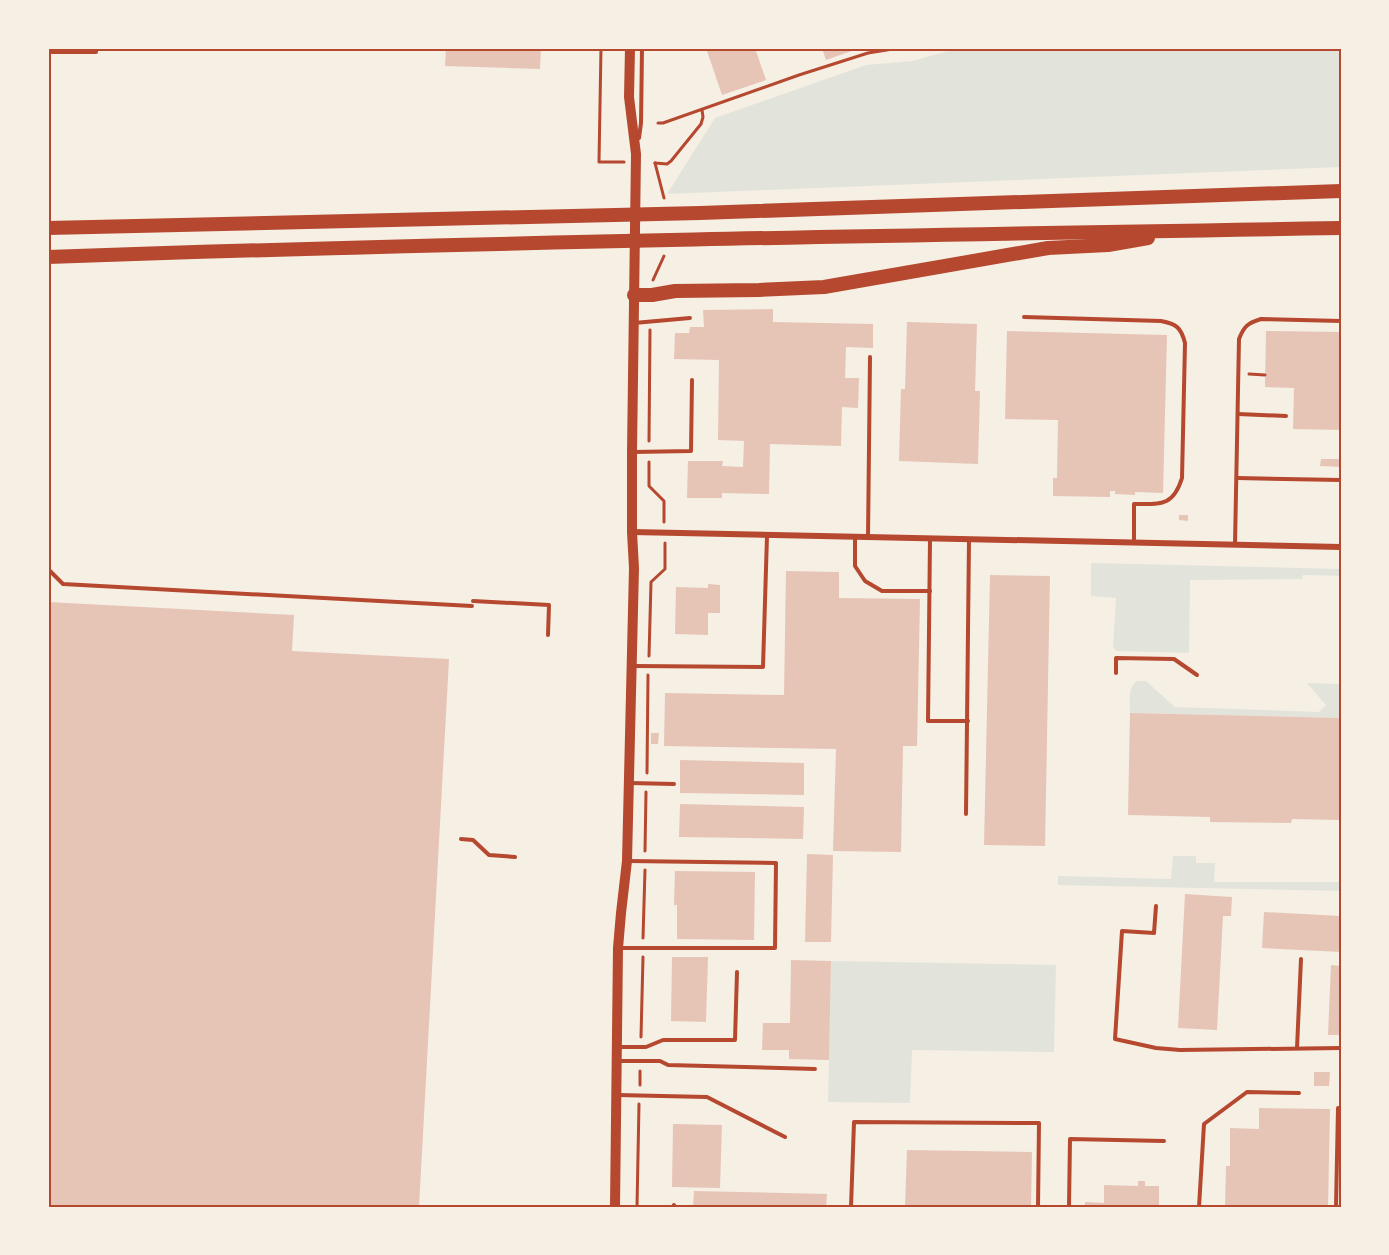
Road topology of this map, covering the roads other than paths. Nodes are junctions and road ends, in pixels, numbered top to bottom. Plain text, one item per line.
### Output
1 (96, 48) edge
2 (630, 48) edge
3 (642, 48) edge
4 (48, 52) edge
5 (636, 158) junction
6 (1338, 191) edge
7 (48, 228) edge
8 (1341, 228) edge
9 (1188, 230) junction
10 (48, 257) edge
11 (634, 295) junction
12 (1024, 317) dead end
13 (690, 318) dead end
14 (1341, 321) edge
15 (633, 323) junction
16 (870, 357) dead end
17 (692, 380) dead end
18 (1238, 414) junction
19 (1286, 416) dead end
20 (632, 452) junction
21 (1237, 478) junction
22 (1341, 480) edge
23 (632, 532) junction
24 (767, 536) junction
25 (855, 537) junction
26 (868, 538) junction
27 (930, 539) junction
28 (969, 540) junction
29 (1134, 543) junction
30 (1235, 545) junction
31 (1341, 547) edge
32 (48, 569) edge
33 (930, 591) junction
34 (548, 635) dead end
35 (632, 666) junction
36 (1116, 673) dead end
37 (1197, 675) dead end
38 (968, 721) junction
39 (630, 783) junction
40 (674, 784) dead end
41 (966, 814) dead end
42 (460, 839) dead end
43 (515, 857) dead end
44 (627, 861) junction
45 (1156, 906) dead end
46 (618, 948) junction
47 (1301, 959) dead end
48 (737, 972) dead end
49 (616, 1047) junction
50 (1297, 1048) junction
51 (1341, 1048) edge
52 (616, 1061) junction
53 (814, 1069) dead end
54 (1299, 1093) dead end
55 (616, 1095) junction
56 (1341, 1108) edge
57 (785, 1137) dead end
58 (1164, 1141) dead end
59 (615, 1207) edge
60 (851, 1207) edge
61 (1038, 1207) edge
62 (1068, 1207) edge
63 (1199, 1207) edge
64 (1336, 1207) edge

1 - 4 lane
2 - 5 street
3 - 5 lane
5 - 11 street
6 - 7 highway
8 - 9 highway
9 - 10 highway
9 - 11 highway
11 - 15 street
12 - 29 lane
13 - 15 lane
14 - 18 lane
15 - 20 street
16 - 26 lane
17 - 20 lane
18 - 19 lane
18 - 21 lane
20 - 23 street
21 - 22 lane
21 - 30 lane
23 - 24 street
23 - 35 street
24 - 25 street
24 - 35 lane
25 - 26 street
25 - 33 lane
26 - 27 street
27 - 28 street
27 - 33 lane
28 - 29 street
28 - 38 lane
29 - 30 street
30 - 31 street
32 - 34 lane
33 - 38 lane
35 - 39 street
36 - 37 lane
38 - 41 lane
39 - 40 lane
39 - 44 street
42 - 43 lane
44 - 46 street
44 - 46 lane
45 - 50 lane
46 - 49 street
47 - 50 lane
48 - 49 lane
49 - 52 street
50 - 51 lane
52 - 53 lane
52 - 55 street
54 - 63 lane
55 - 57 lane
55 - 59 street
56 - 64 lane
58 - 62 lane
60 - 61 lane

